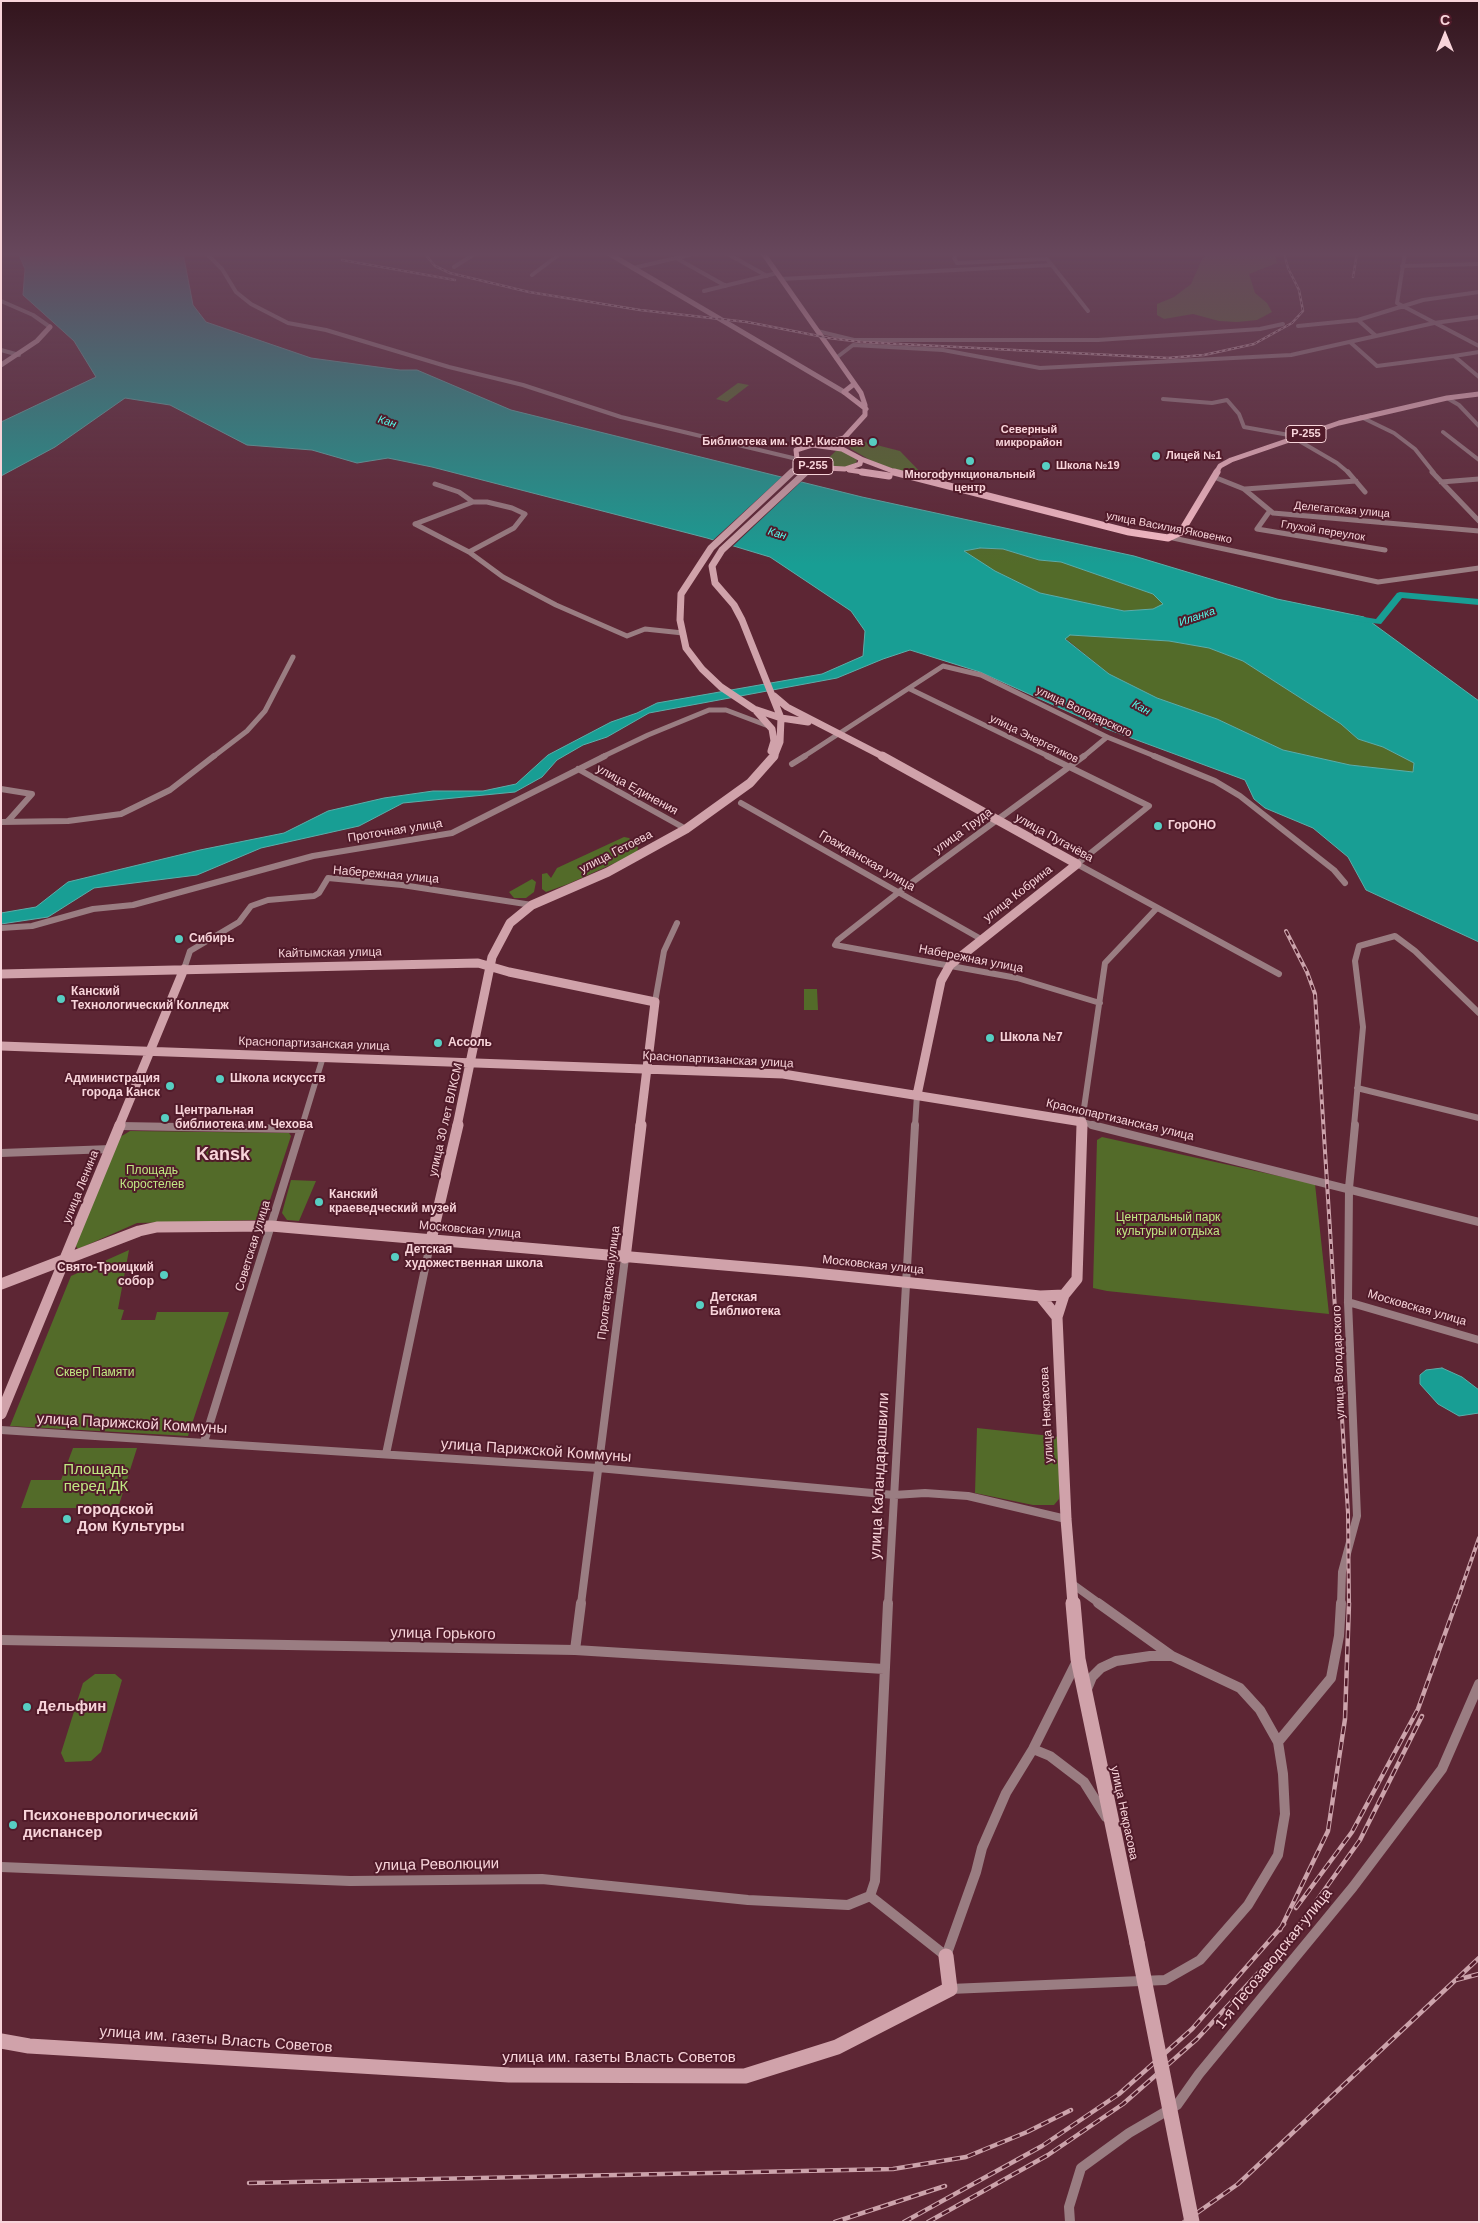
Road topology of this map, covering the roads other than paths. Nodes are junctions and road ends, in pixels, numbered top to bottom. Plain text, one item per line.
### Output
1 (16, 357) edge
2 (415, 357) edge
3 (784, 357) edge
4 (979, 357) edge
5 (1257, 357) edge
6 (1367, 357) edge
7 (1448, 357) edge
8 (1455, 357) edge
9 (836, 358) edge
10 (1, 364) edge
11 (1479, 377) edge
12 (854, 384) junction
13 (844, 392) junction
14 (1479, 394) edge
15 (1446, 398) junction
16 (1163, 399) dead end
17 (866, 409) junction
18 (1361, 417) junction
19 (1479, 426) edge
20 (1443, 432) dead end
21 (844, 438) junction
22 (1294, 438) junction
23 (819, 445) junction
24 (800, 448) junction
25 (847, 451) junction
26 (774, 452) junction
27 (797, 459) junction
28 (861, 459) junction
29 (1479, 460) edge
30 (826, 468) junction
31 (835, 468) junction
32 (1214, 476) junction
33 (1479, 479) edge
34 (1356, 481) junction
35 (1441, 482) junction
36 (435, 484) dead end
37 (950, 488) junction
38 (1244, 489) junction
39 (1365, 492) dead end
40 (472, 502) junction
41 (1269, 512) junction
42 (1479, 521) edge
43 (1479, 531) edge
44 (1173, 538) junction
45 (1385, 550) dead end
46 (469, 552) junction
47 (1479, 568) edge
48 (682, 633) junction
49 (293, 657) dead end
50 (910, 689) junction
51 (773, 695) junction
52 (754, 709) junction
53 (781, 718) junction
54 (817, 723) junction
55 (771, 728) junction
56 (842, 734) junction
57 (1107, 737) junction
58 (792, 764) dead end
59 (767, 767) junction
60 (1070, 768) junction
61 (578, 769) junction
62 (1, 789) edge
63 (741, 803) dead end
64 (1149, 806) joint
65 (998, 820) junction
66 (8, 821) junction
67 (1, 822) edge
68 (686, 829) junction
69 (1077, 864) junction
70 (1345, 883) dead end
71 (899, 892) junction
72 (532, 904) junction
73 (1157, 908) junction
74 (677, 923) dead end
75 (1, 928) edge
76 (981, 939) junction
77 (835, 945) joint
78 (950, 965) junction
79 (490, 966) junction
80 (184, 969) junction
81 (1, 974) edge
82 (1279, 974) dead end
83 (655, 1002) junction
84 (1100, 1003) junction
85 (1479, 1013) edge
86 (1, 1046) edge
87 (151, 1050) junction
88 (323, 1057) junction
89 (472, 1063) junction
90 (645, 1069) junction
91 (1357, 1088) junction
92 (917, 1095) junction
93 (1479, 1118) edge
94 (1082, 1122) junction
95 (120, 1126) junction
96 (301, 1129) junction
97 (111, 1149) junction
98 (1, 1153) edge
99 (1349, 1188) junction
100 (1479, 1222) edge
101 (271, 1226) junction
102 (431, 1240) junction
103 (625, 1258) junction
104 (66, 1259) junction
105 (906, 1282) junction
106 (1, 1284) edge
107 (1064, 1295) junction
108 (1040, 1296) junction
109 (1348, 1302) junction
110 (1056, 1316) junction
111 (1479, 1340) edge
112 (1, 1414) edge
113 (1, 1430) edge
114 (204, 1442) junction
115 (386, 1454) junction
116 (598, 1468) junction
117 (894, 1495) junction
118 (1066, 1518) junction
119 (1071, 1583) junction
120 (1, 1640) edge
121 (575, 1650) junction
122 (1172, 1656) junction
123 (1078, 1659) junction
124 (884, 1670) junction
125 (1477, 1690) edge
126 (1085, 1694) junction
127 (1278, 1742) junction
128 (1033, 1748) junction
129 (1113, 1830) junction
130 (1, 1867) edge
131 (870, 1896) junction
132 (946, 1956) junction
133 (950, 1989) junction
134 (1, 2041) edge
135 (1070, 2222) edge
136 (1192, 2222) edge

1 - 10 street
2 - 26 street
3 - 13 street
4 - 5 street
6 - 7 street
8 - 11 street
9 - 12 main road
12 - 13 main road
12 - 17 main road
13 - 17 main road
14 - 15 main road, Р-255
15 - 18 main road, Р-255
15 - 19 street
16 - 22 street
17 - 21 main road
18 - 22 main road, Р-255
18 - 35 street
20 - 29 street
21 - 23 main road
21 - 25 main road
22 - 32 main road, Р-255
22 - 34 street
23 - 24 main road, Р-255
23 - 25 main road, Р-255
24 - 26 street
24 - 27 main road, Р-255
25 - 28 main road, Р-255
26 - 27 street
27 - 30 main road, Р-255
27 - 48 street, Р-255
28 - 31 main road, Р-255
28 - 37 main road, улица Василия Яковенко / Р-255
30 - 31 main road, Р-255
30 - 51 street, Р-255
31 - 37 main road, Р-255
32 - 38 street
32 - 44 main road, Р-255
33 - 35 street
34 - 38 street
34 - 39 street
35 - 42 street
36 - 40 street
37 - 44 main road, улица Василия Яковенко / Р-255
38 - 41 street
40 - 46 street
40 - 46 street
41 - 43 street, Делегатская улица
41 - 45 street, Глухой переулок
44 - 47 street, улица Василия Яковенко
46 - 48 street
48 - 52 street, Р-255
49 - 66 street
50 - 56 street
50 - 57 street, улица Володарского
50 - 60 street, улица Энергетиков
51 - 53 street
51 - 54 street, Р-255
52 - 53 street, Р-255
52 - 55 street
53 - 54 street, Р-255
53 - 59 street
54 - 56 street, улица Пугачёва / Р-255
55 - 59 street
55 - 61 street, Проточная улица
56 - 58 street
56 - 65 street, улица Пугачёва / Р-255
57 - 60 street, улица Труда
57 - 70 street, улица Володарского
59 - 68 street, улица Гетоева
60 - 64 street, улица Энергетиков
60 - 65 street, улица Труда
61 - 68 street, улица Единения
61 - 75 street, Проточная улица
62 - 66 street
63 - 71 street, Гражданская улица
64 - 69 street, улица Кобрина
65 - 69 street, улица Пугачёва / Р-255
65 - 71 street, улица Труда
66 - 67 street
68 - 72 street, улица Гетоева
69 - 73 street, улица Пугачёва
69 - 76 street, улица Кобрина
71 - 76 street, Гражданская улица
71 - 77 street, улица Труда
72 - 79 street, улица Гетоева
72 - 80 street, Набережная улица
73 - 82 street, улица Пугачёва
73 - 84 street, улица Некрасова
74 - 83 street, Пролетарская улица
76 - 78 street, улица Кобрина
77 - 78 street, Набережная улица
78 - 84 street, Набережная улица
78 - 92 street, улица Каландарашвили
79 - 80 street, Кайтымская улица
79 - 83 street, Кайтымская улица
79 - 89 street, улица 30 лет ВЛКСМ
80 - 81 street, Кайтымская улица
80 - 87 street, улица Ленина
83 - 90 street, Пролетарская улица
84 - 94 street, улица Некрасова
85 - 91 street, улица Володарского
86 - 87 street, Краснопартизанская улица
87 - 88 street, Краснопартизанская улица
87 - 95 street, улица Ленина
88 - 89 street, Краснопартизанская улица
88 - 96 street, Советская улица
89 - 90 street, Краснопартизанская улица
89 - 102 street, улица 30 лет ВЛКСМ
90 - 92 street, Краснопартизанская улица
90 - 103 street, Пролетарская улица
91 - 93 street
91 - 99 street, улица Володарского
92 - 94 street, Краснопартизанская улица
92 - 105 street, улица Каландарашвили
94 - 99 street, Краснопартизанская улица
94 - 107 street, улица Некрасова
95 - 96 street
95 - 97 street, улица Ленина
96 - 101 street, Советская улица
97 - 98 street
97 - 104 street, улица Ленина
99 - 100 street, Краснопартизанская улица
99 - 109 street, улица Володарского
101 - 102 street, Московская улица
101 - 104 street, Московская улица
101 - 114 street, Советская улица
102 - 103 street, Московская улица
102 - 115 street, улица 30 лет ВЛКСМ
103 - 105 street, Московская улица
103 - 116 street, Пролетарская улица
104 - 106 street, Московская улица
104 - 112 street, улица Ленина
105 - 108 street, Московская улица
105 - 117 street, улица Каландарашвили
107 - 108 street, Московская улица
107 - 110 street, улица Некрасова
108 - 110 street
109 - 111 street, Московская улица
109 - 127 street, улица Володарского
110 - 118 street, улица Некрасова
113 - 114 street, улица Парижской Коммуны
114 - 115 street, улица Парижской Коммуны
115 - 116 street, улица Парижской Коммуны
116 - 117 street, улица Парижской Коммуны
116 - 121 street, Пролетарская улица
117 - 118 street, улица Парижской Коммуны
117 - 124 street, улица Каландарашвили
118 - 119 street, улица Некрасова
119 - 122 street
119 - 123 street, улица Некрасова
120 - 121 street, улица Горького
121 - 124 street, улица Горького
122 - 126 street
122 - 127 street
123 - 126 street, улица Некрасова
123 - 128 street
124 - 131 street, улица Каландарашвили
125 - 135 street, 1-я Лесозаводская улица
126 - 129 street, улица Некрасова
127 - 133 street
128 - 129 street
128 - 132 street
129 - 136 street, улица Некрасова, bridge
130 - 131 street, улица Революции
131 - 132 street
132 - 133 street
133 - 134 street, улица им. газеты Власть Советов

